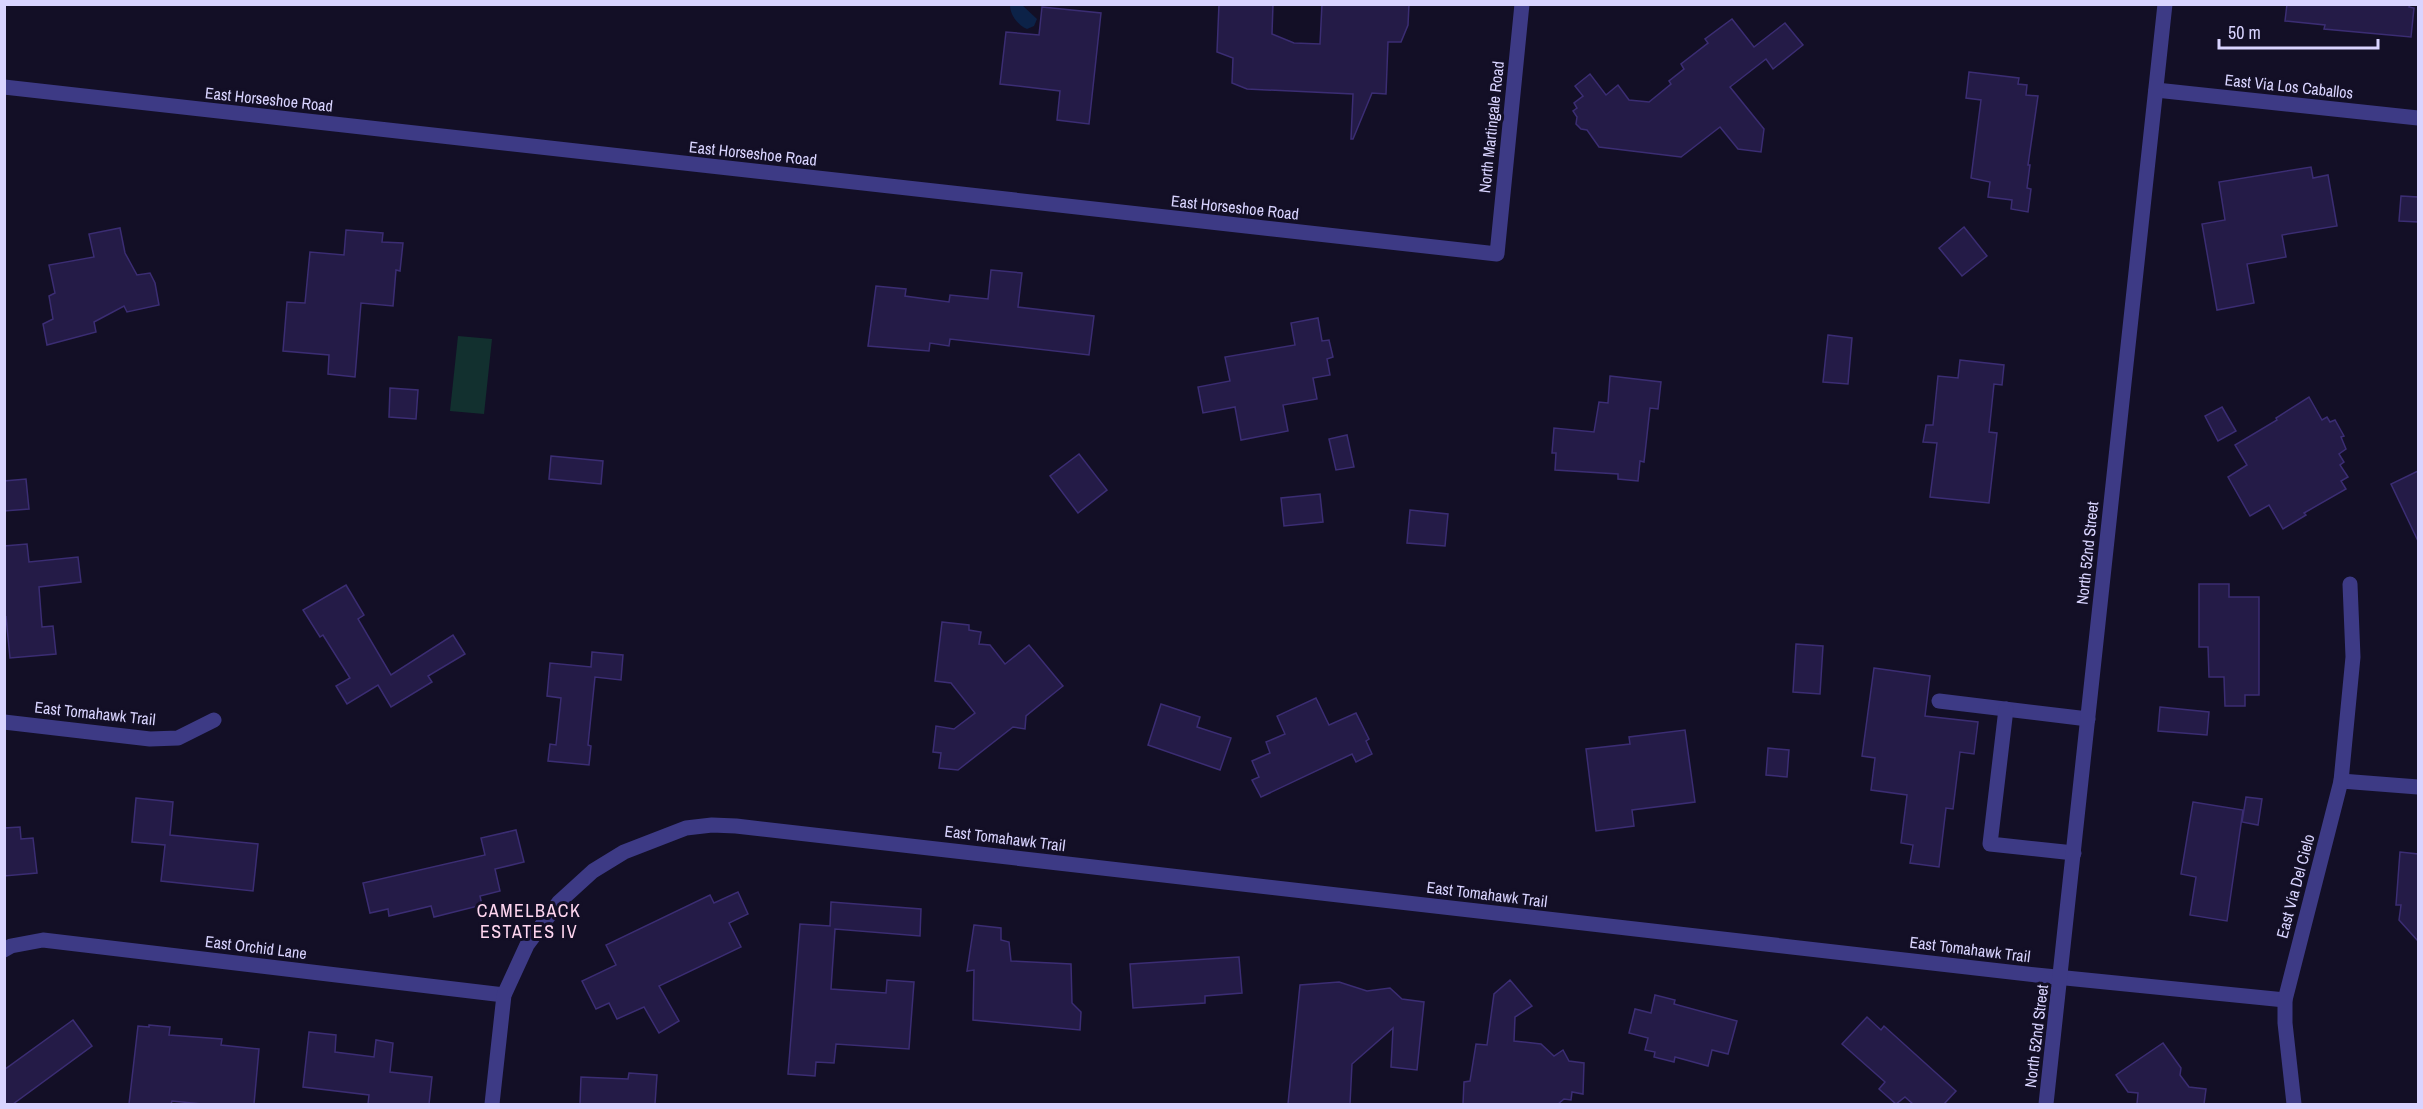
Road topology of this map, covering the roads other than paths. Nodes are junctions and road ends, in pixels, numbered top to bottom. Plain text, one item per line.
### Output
1 (1522, 4) edge
2 (2165, 4) edge
3 (4, 87) edge
4 (2156, 90) junction
5 (2418, 118) edge
6 (1497, 254) joint
7 (2350, 585) dead end
8 (1939, 701) dead end
9 (2006, 709) junction
10 (2088, 719) junction
11 (214, 720) dead end
12 (4, 722) edge
13 (2341, 781) junction
14 (2418, 787) edge
15 (2074, 853) junction
16 (4, 950) edge
17 (2061, 978) junction
18 (504, 995) junction
19 (2285, 1000) junction
20 (492, 1104) edge
21 (2046, 1104) edge
22 (2294, 1104) edge

1 - 6 street, North Martingale Road
2 - 4 street, North 52nd Street
3 - 6 street, East Horseshoe Road
4 - 5 street, East Via Los Caballos
4 - 10 street, North 52nd Street
7 - 13 street, East Via Del Cielo
8 - 9 street
9 - 10 street
9 - 15 street
10 - 15 street, North 52nd Street
11 - 12 street, East Tomahawk Trail
13 - 14 street
13 - 19 street, East Via Del Cielo
15 - 17 street, North 52nd Street
16 - 18 street, East Orchid Lane
17 - 18 street, East Tomahawk Trail
17 - 19 street, East Tomahawk Trail
17 - 21 street, North 52nd Street
18 - 20 street, East Tomahawk Trail
19 - 22 street, East Via Del Cielo

